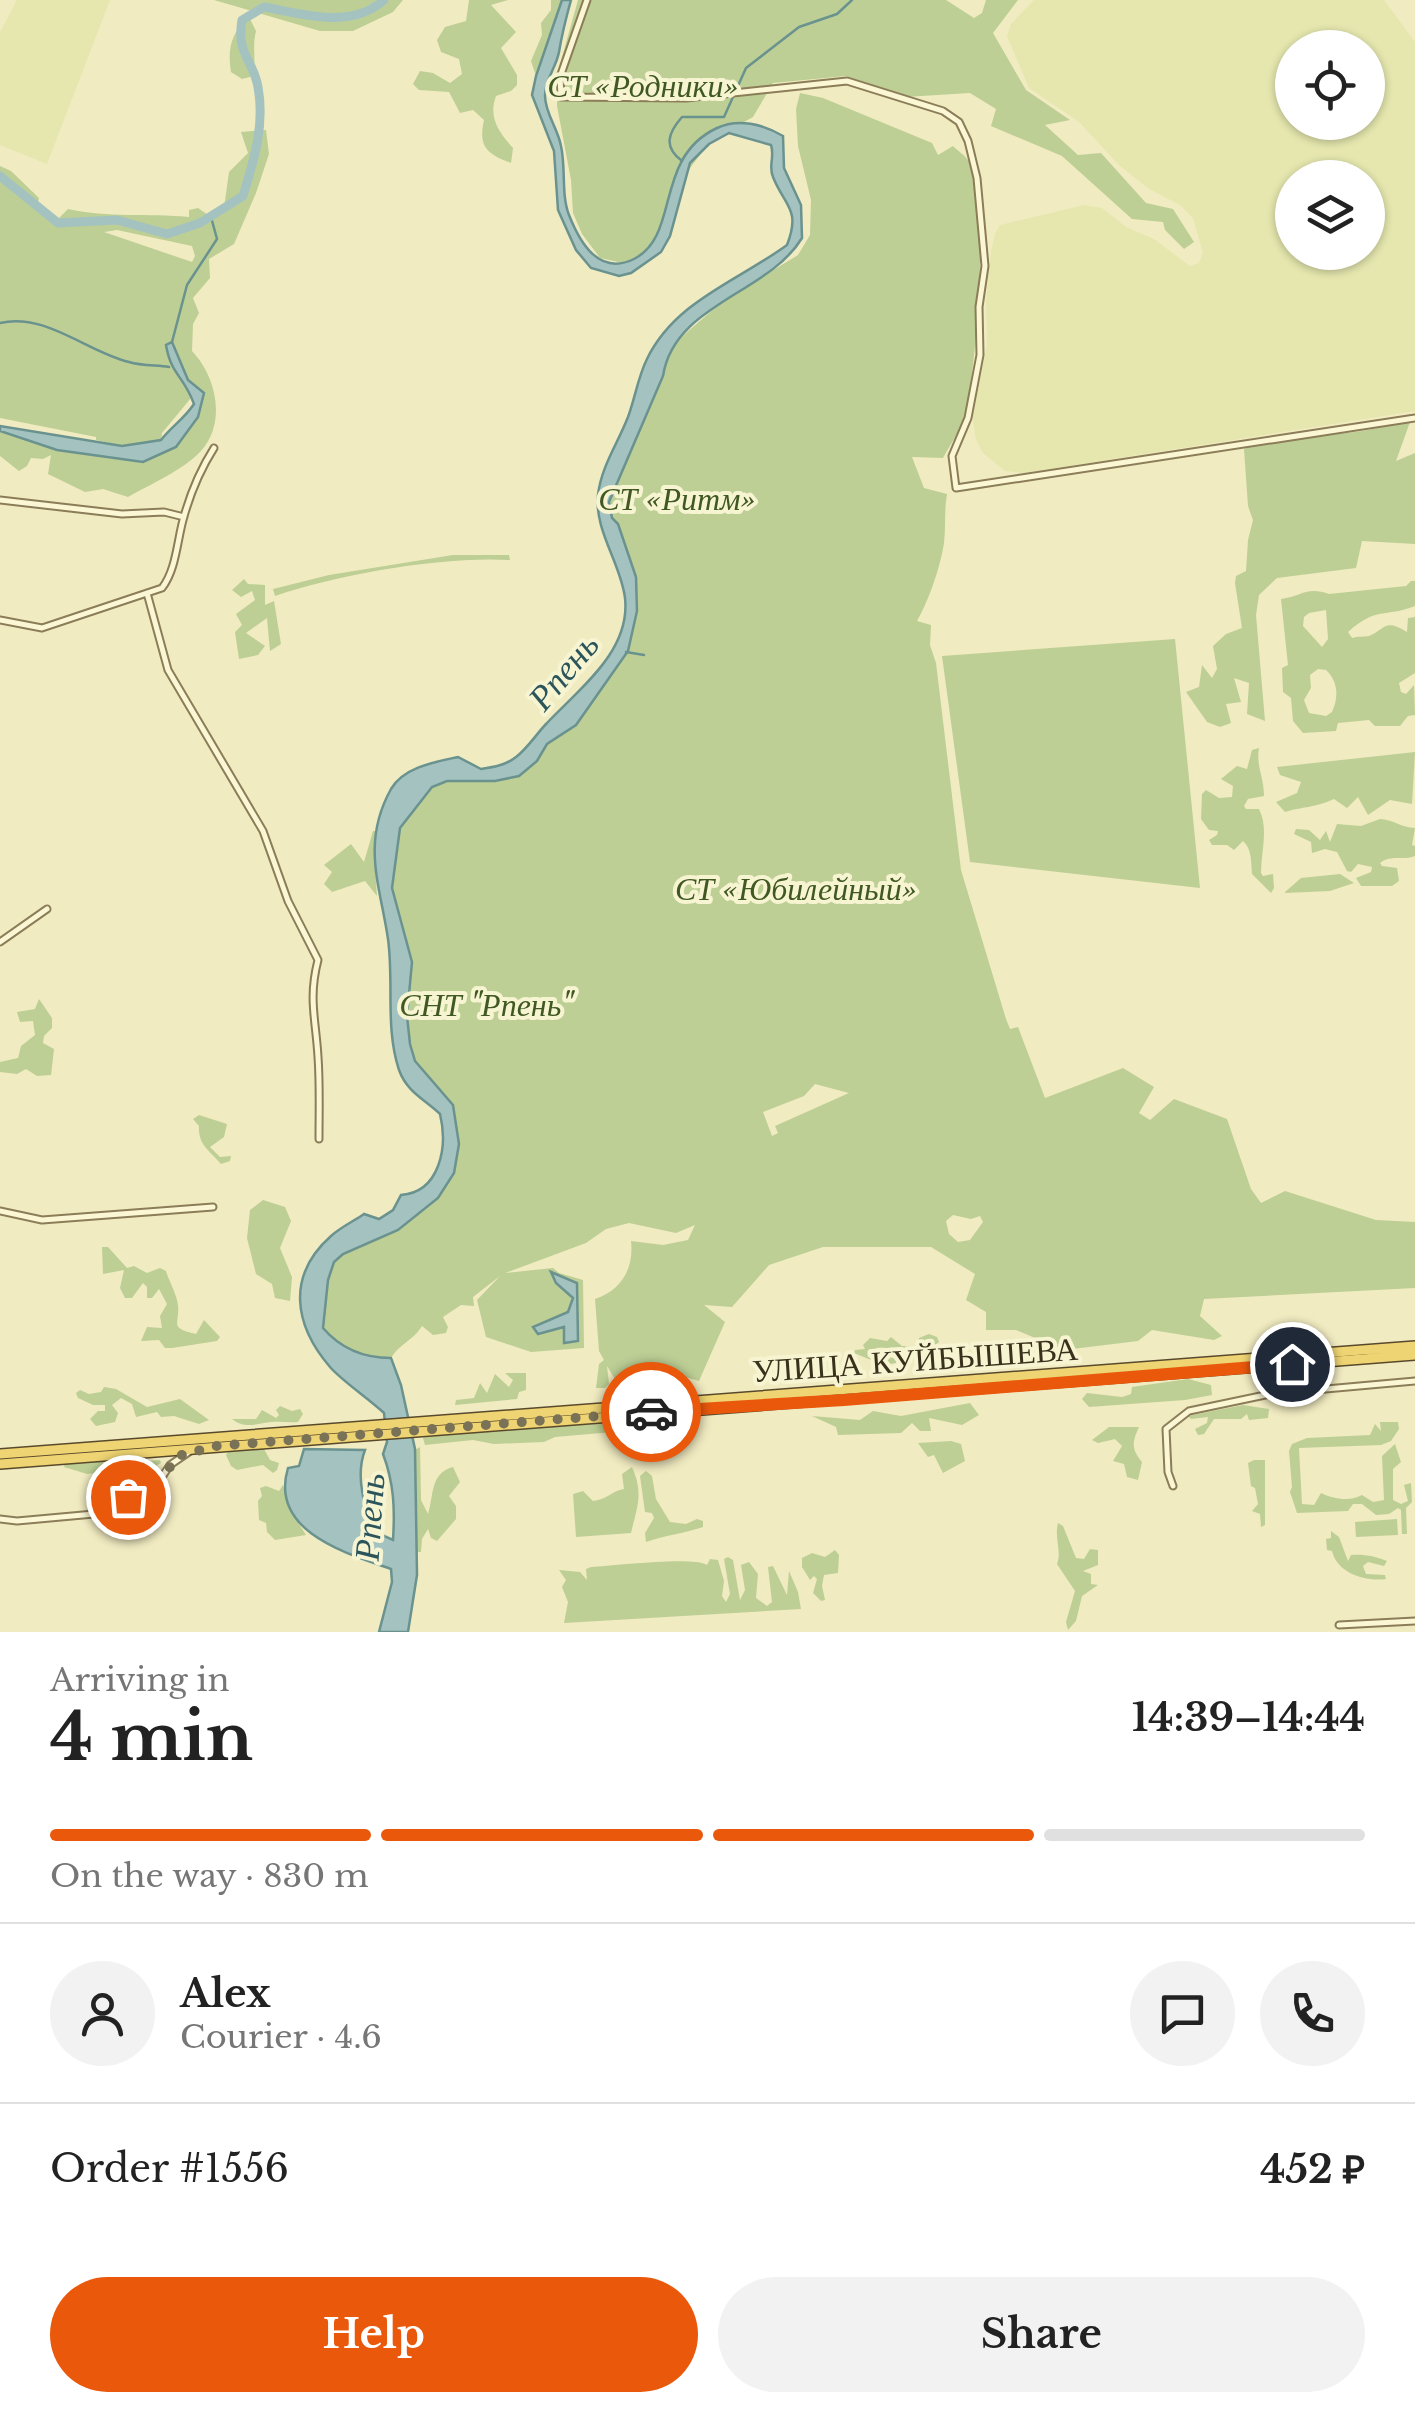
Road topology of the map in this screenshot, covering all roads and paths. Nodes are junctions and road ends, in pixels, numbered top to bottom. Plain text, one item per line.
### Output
1 (587, 0) edge
2 (1415, 418) edge
3 (214, 448) dead end
4 (0, 500) edge
5 (184, 517) junction
6 (148, 593) junction
7 (0, 620) edge
8 (47, 908) dead end
9 (0, 942) edge
10 (319, 1138) dead end
11 (213, 1206) dead end
12 (0, 1211) edge
13 (1415, 1346) edge
14 (1415, 1354) edge
15 (1415, 1381) edge
16 (418, 1426) junction
17 (375, 1429) junction
18 (216, 1446) junction
19 (0, 1454) edge
20 (0, 1464) edge
21 (1173, 1486) dead end
22 (0, 1519) edge
23 (1415, 1621) edge
24 (1339, 1625) dead end

1 - 2 street
3 - 5 street
4 - 5 street
5 - 6 street
6 - 7 street
6 - 10 street
8 - 9 street
11 - 12 street
13 - 16 highway, УЛИЦА КУЙБЫШЕВА
14 - 16 highway, УЛИЦА КУЙБЫШЕВА
15 - 21 street
16 - 17 highway
17 - 18 highway
17 - 19 highway
18 - 20 highway
18 - 22 street
23 - 24 street

